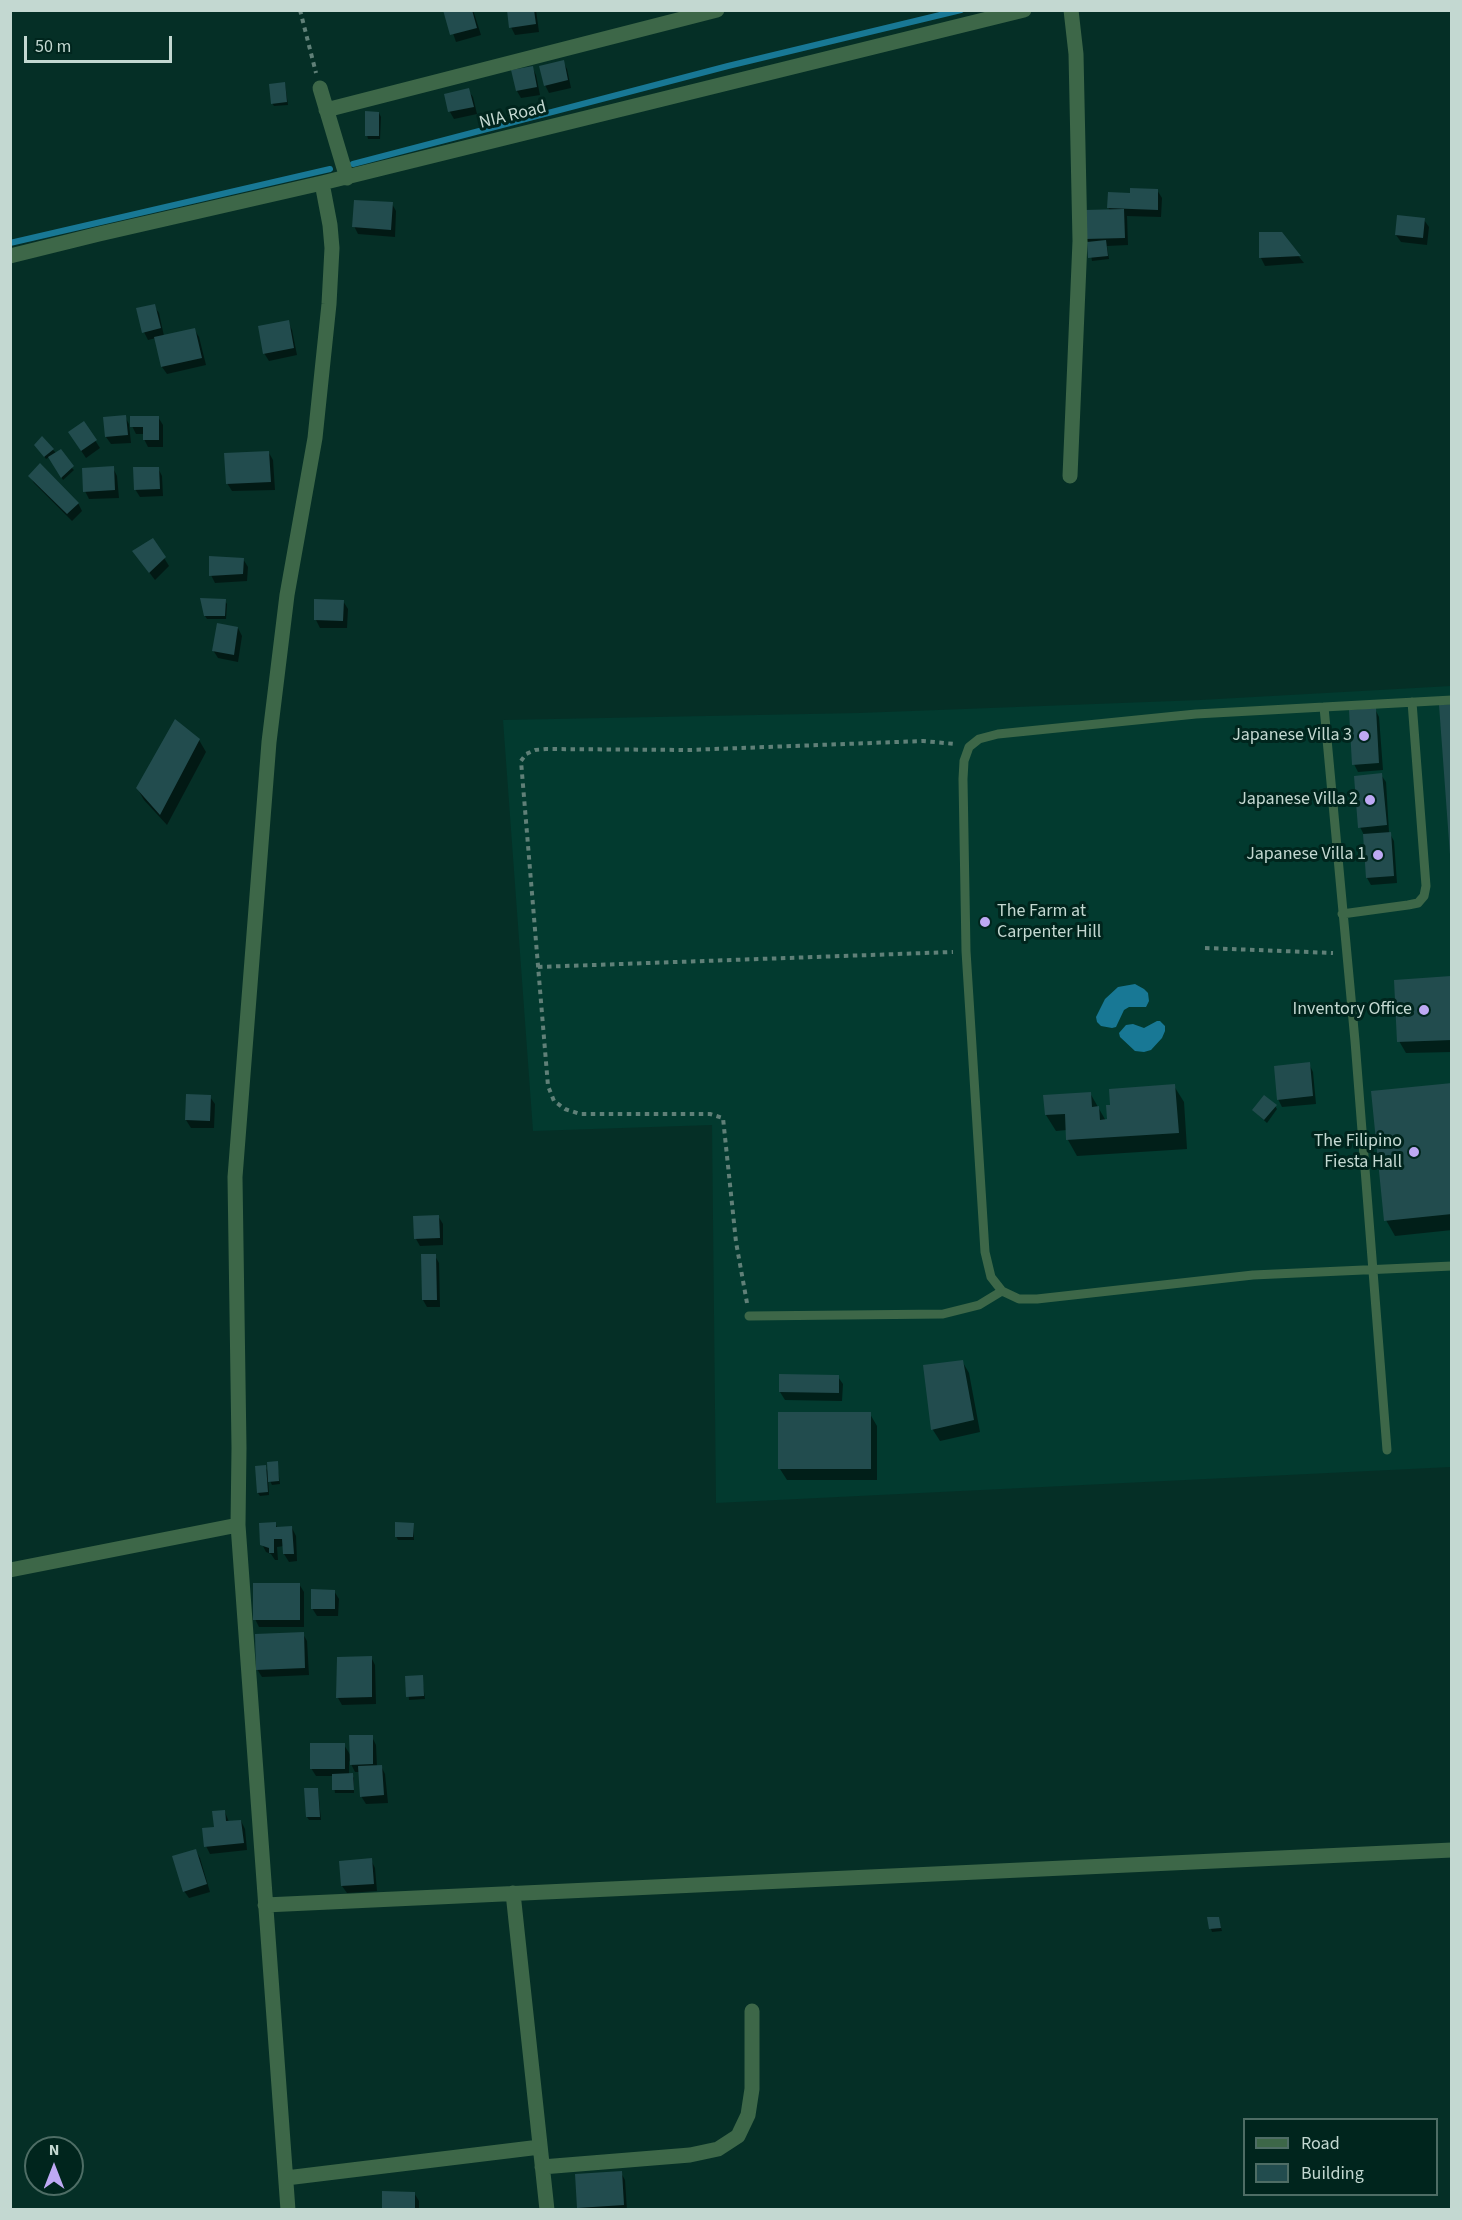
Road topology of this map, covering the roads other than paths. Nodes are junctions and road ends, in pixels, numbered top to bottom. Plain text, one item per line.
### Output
1 (717, 10) edge
2 (1024, 10) edge
3 (1071, 10) edge
4 (320, 88) road end
5 (326, 110) junction
6 (347, 177) junction
7 (322, 183) junction
8 (10, 256) edge
9 (1070, 476) dead end
10 (1452, 700) edge
11 (1412, 702) junction
12 (1324, 707) junction
13 (1342, 914) junction
14 (1452, 1266) edge
15 (1374, 1270) junction
16 (1002, 1291) junction
17 (749, 1316) road end
18 (1387, 1450) dead end
19 (237, 1525) junction
20 (10, 1570) edge
21 (1452, 1850) edge
22 (513, 1893) junction
23 (266, 1905) junction
24 (752, 2011) dead end
25 (540, 2146) junction
26 (542, 2167) junction
27 (286, 2178) junction
28 (288, 2210) edge
29 (547, 2210) edge

1 - 5 street
2 - 6 street, NIA Road
3 - 9 street
4 - 5 street
5 - 6 street
6 - 7 street, NIA Road
7 - 8 street, NIA Road
7 - 19 street
10 - 11 lane
11 - 12 lane
11 - 13 lane
12 - 13 lane
12 - 16 lane
13 - 15 lane
14 - 15 lane
15 - 16 lane
15 - 18 lane
16 - 17 lane
19 - 20 street
19 - 23 street
21 - 22 street
22 - 23 street
22 - 25 street
23 - 27 street
24 - 26 street
25 - 26 street
25 - 27 street
26 - 29 street
27 - 28 street

